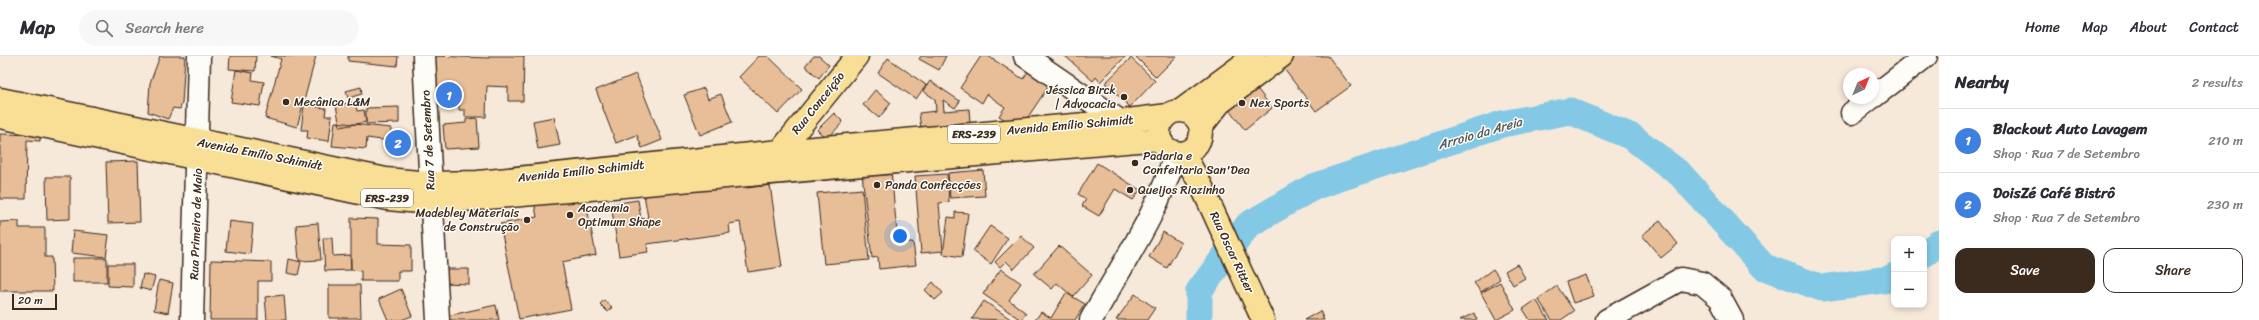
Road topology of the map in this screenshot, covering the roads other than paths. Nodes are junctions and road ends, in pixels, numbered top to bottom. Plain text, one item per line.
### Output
1 (199, 56) edge
2 (424, 56) edge
3 (857, 56) edge
4 (1025, 56) edge
5 (1254, 56) edge
6 (1282, 56) edge
7 (1926, 56) edge
8 (1879, 92) edge
9 (0, 99) edge
10 (1863, 104) edge
11 (1174, 113) junction
12 (1852, 113) dead end
13 (0, 118) edge
14 (1120, 121) junction
15 (1004, 142) junction
16 (1183, 143) junction
17 (198, 150) junction
18 (780, 151) junction
19 (780, 172) junction
20 (430, 193) junction
21 (192, 320) edge
22 (438, 320) edge
23 (1091, 320) edge
24 (1263, 320) edge
25 (1607, 320) edge
26 (1732, 320) edge

1 - 17 street, Rua Primeiro de Maio
2 - 20 street, Rua 7 de Setembro
3 - 18 main road, Rua Conceição
4 - 14 street
5 - 11 main road, ERS-239
6 - 16 main road
7 - 8 street
9 - 17 main road, Avenida Emílio Schimidt / ERS-239
10 - 12 street
11 - 14 main road, Avenida Emílio Schimidt / ERS-239
11 - 16 main road
11 - 16 main road
13 - 17 main road, Avenida Emílio Schimidt / ERS-239
14 - 15 main road, Avenida Emílio Schimidt / ERS-239
15 - 16 main road, Avenida Emílio Schimidt / ERS-239
15 - 18 main road, Avenida Emílio Schimidt / ERS-239
15 - 19 main road, Avenida Emílio Schimidt / ERS-239
16 - 23 street
16 - 24 main road, Rua Oscar Ritter
17 - 20 main road, Avenida Emílio Schimidt / ERS-239
17 - 21 street, Rua Primeiro de Maio
18 - 19 main road
18 - 20 main road, Avenida Emílio Schimidt / ERS-239
19 - 20 main road, Avenida Emílio Schimidt / ERS-239
20 - 22 street, Rua 7 de Setembro
25 - 26 street

